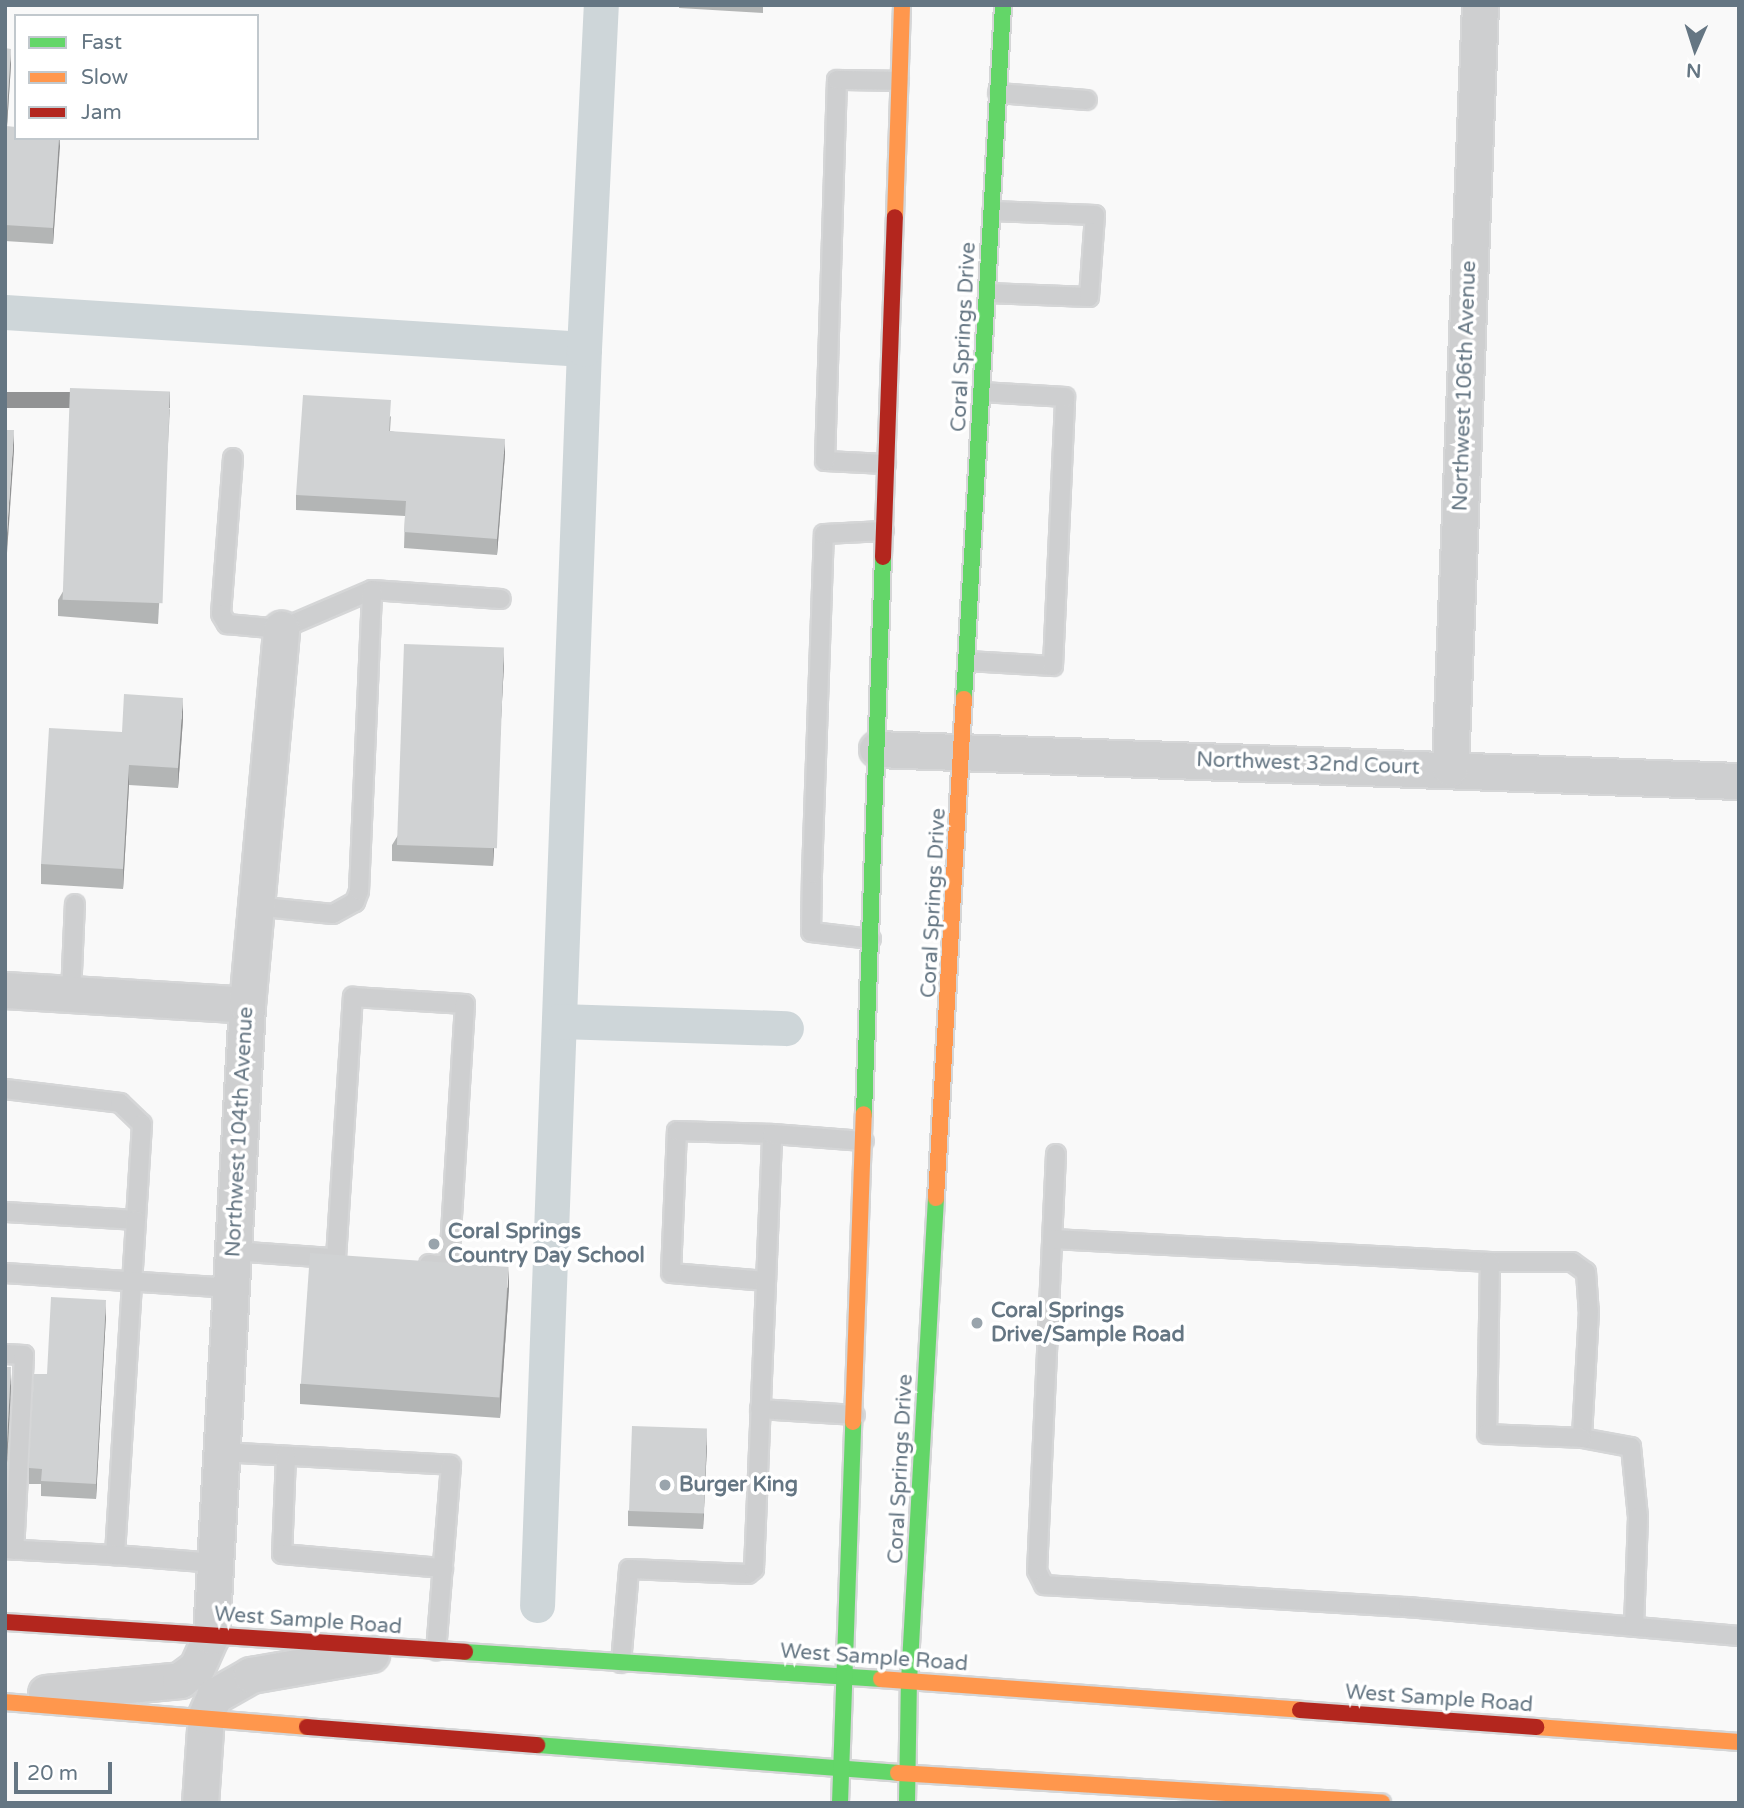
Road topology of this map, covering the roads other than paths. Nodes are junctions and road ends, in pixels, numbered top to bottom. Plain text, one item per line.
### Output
1 (902, 5) edge
2 (1003, 5) edge
3 (1480, 5) edge
4 (899, 81) junction
5 (998, 93) junction
6 (1087, 100) dead end
7 (992, 211) junction
8 (988, 293) junction
9 (982, 391) junction
10 (233, 458) dead end
11 (886, 464) junction
12 (884, 531) junction
13 (372, 590) junction
14 (501, 600) dead end
15 (281, 629) junction
16 (968, 661) junction
17 (877, 749) junction
18 (963, 754) junction
19 (1450, 768) junction
20 (1739, 781) edge
21 (75, 904) dead end
22 (254, 906) junction
23 (871, 939) junction
24 (5, 990) edge
25 (71, 994) junction
26 (247, 1006) junction
27 (5, 1089) edge
28 (772, 1134) junction
29 (864, 1141) junction
30 (1056, 1154) dead end
31 (5, 1212) edge
32 (136, 1220) junction
33 (1053, 1239) junction
34 (233, 1251) junction
35 (336, 1258) junction
36 (361, 1260) edge
37 (1490, 1262) junction
38 (411, 1263) edge
39 (5, 1273) edge
40 (765, 1280) junction
41 (131, 1281) junction
42 (232, 1288) junction
43 (5, 1354) edge
44 (760, 1409) junction
45 (855, 1415) junction
46 (1582, 1438) junction
47 (221, 1452) junction
48 (286, 1456) junction
49 (9, 1549) edge
50 (115, 1555) junction
51 (215, 1563) junction
52 (443, 1568) junction
53 (5, 1622) edge
54 (1634, 1627) junction
55 (211, 1636) junction
56 (1739, 1636) edge
57 (402, 1648) junction
58 (436, 1650) junction
59 (621, 1663) junction
60 (847, 1677) junction
61 (909, 1681) junction
62 (5, 1696) edge
63 (5, 1702) edge
64 (206, 1715) junction
65 (1739, 1742) edge
66 (842, 1770) junction
67 (908, 1773) junction
68 (200, 1803) edge
69 (840, 1803) edge
70 (907, 1803) edge
71 (1382, 1803) edge

1 - 4 main road
2 - 5 main road, Coral Springs Drive
3 - 19 street, Northwest 106th Avenue
4 - 11 main road
4 - 11 lane
5 - 6 lane
5 - 7 main road, Coral Springs Drive
7 - 8 main road, Coral Springs Drive
7 - 8 lane
8 - 9 main road, Coral Springs Drive
9 - 16 main road, Coral Springs Drive
9 - 16 lane
10 - 15 lane
11 - 12 main road
12 - 17 main road
12 - 23 lane
13 - 14 lane
13 - 15 lane
13 - 22 lane
15 - 22 street, Northwest 104th Avenue
16 - 18 main road, Coral Springs Drive
17 - 18 street, Northwest 32nd Court
17 - 23 main road
18 - 19 street, Northwest 32nd Court
18 - 61 main road, Coral Springs Drive
19 - 20 street, Northwest 32nd Court
21 - 25 lane
22 - 26 street, Northwest 104th Avenue
23 - 29 main road
24 - 25 street
25 - 26 street
26 - 34 street, Northwest 104th Avenue
27 - 32 lane
28 - 29 lane
28 - 40 lane
28 - 40 lane
29 - 45 main road
30 - 33 lane
31 - 32 lane
32 - 41 lane
33 - 37 lane
33 - 54 lane
34 - 35 lane
34 - 42 street, Northwest 104th Avenue
35 - 36 lane
35 - 38 lane
37 - 46 lane
37 - 46 lane
39 - 41 lane
40 - 44 lane
41 - 42 lane
41 - 50 lane
42 - 47 street, Northwest 104th Avenue
43 - 49 lane
44 - 45 lane
44 - 59 lane
45 - 60 main road
46 - 54 lane
47 - 48 lane
47 - 51 street, Northwest 104th Avenue
48 - 52 lane
48 - 52 lane
49 - 50 lane
50 - 51 lane
51 - 55 street, Northwest 104th Avenue
52 - 58 lane
53 - 55 main road, West Sample Road
54 - 56 lane
55 - 57 main road, West Sample Road
55 - 62 street
57 - 58 main road, West Sample Road
57 - 64 street
58 - 59 main road, West Sample Road
59 - 60 main road, West Sample Road
60 - 61 main road, West Sample Road
60 - 66 main road
61 - 65 main road, West Sample Road
61 - 67 main road, Coral Springs Drive
63 - 64 main road
64 - 66 main road
64 - 68 street
66 - 67 main road
66 - 69 main road
67 - 70 main road, Coral Springs Drive
67 - 71 main road

